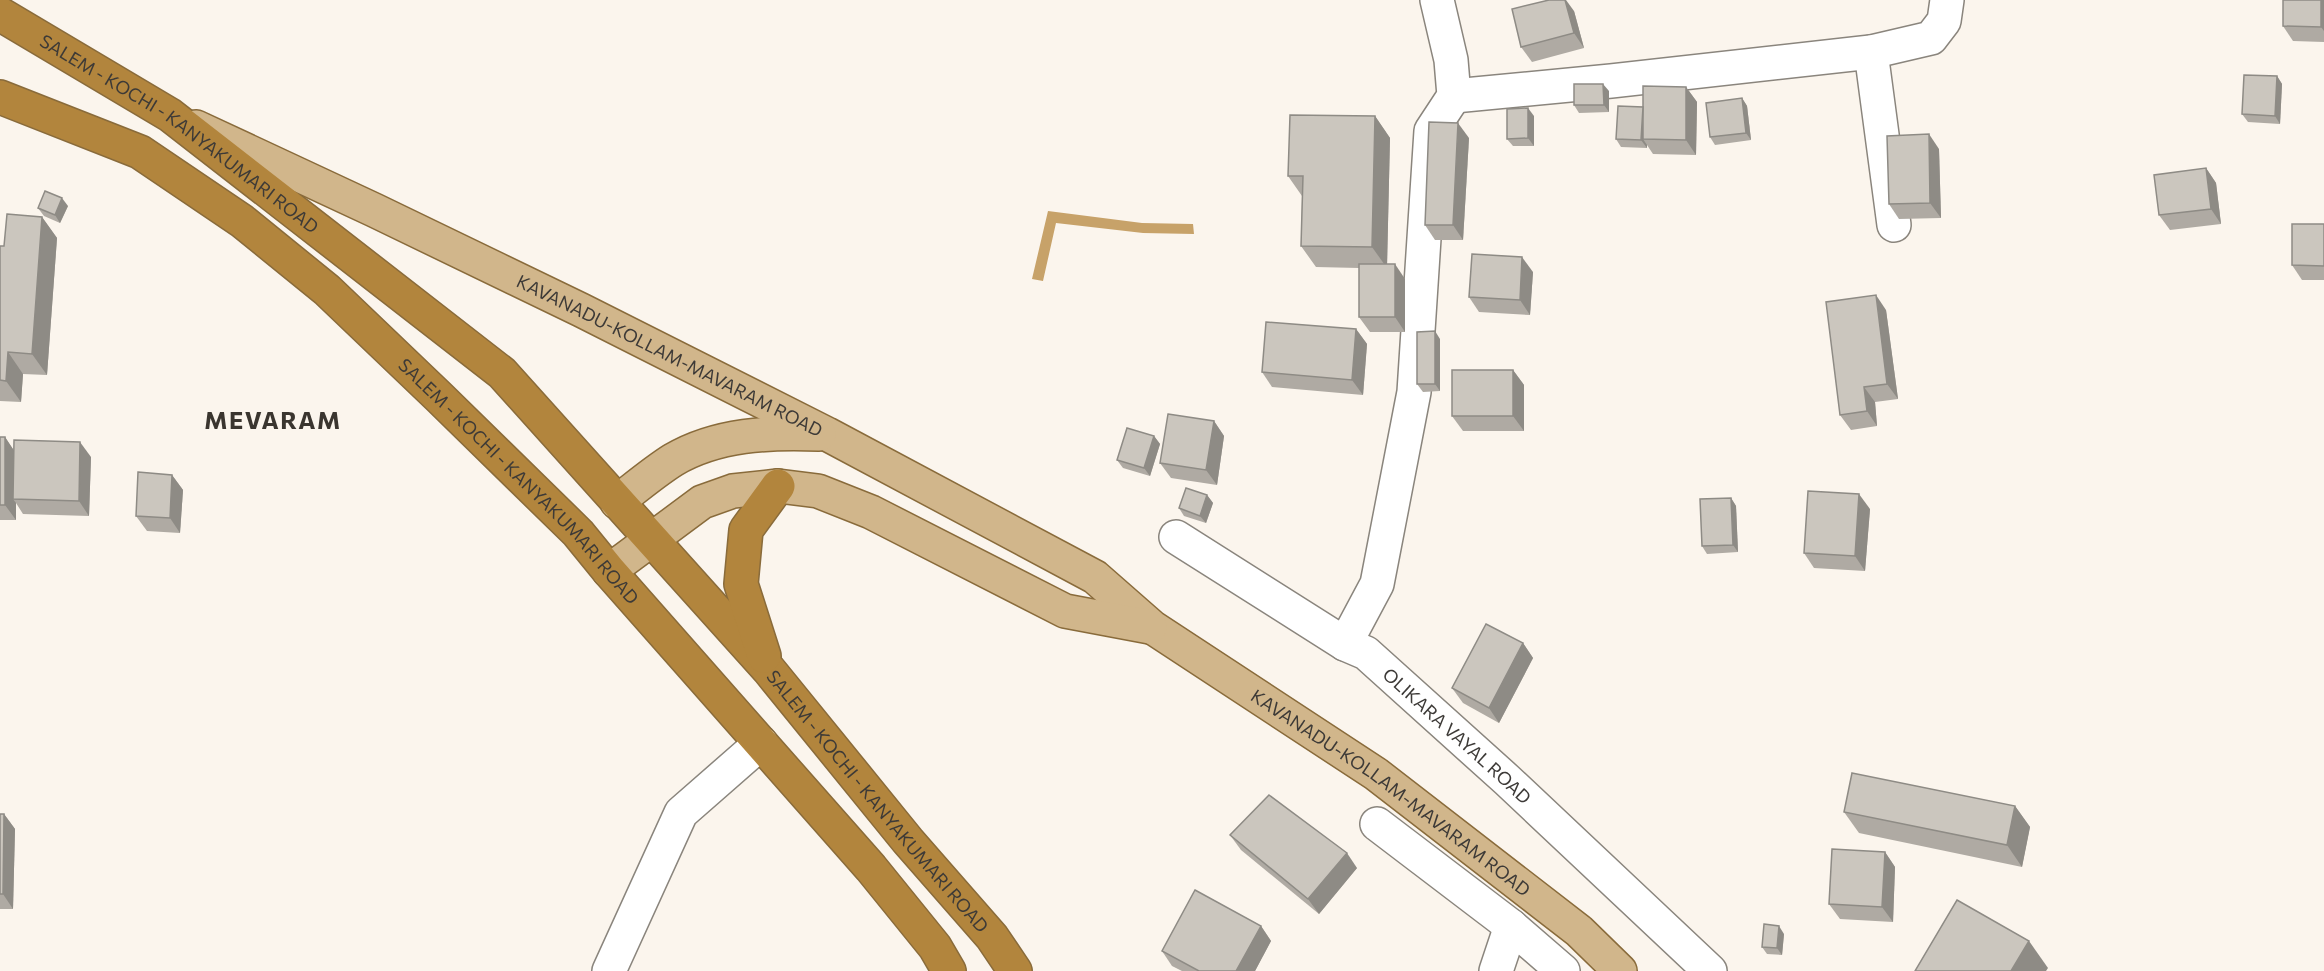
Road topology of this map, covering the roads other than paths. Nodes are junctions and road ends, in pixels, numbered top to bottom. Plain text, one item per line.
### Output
1 (1437, 0) edge
2 (1947, 0) edge
3 (0, 14) edge
4 (1871, 52) junction
5 (1454, 96) junction
6 (0, 97) edge
7 (170, 115) junction
8 (1894, 225) dead end
9 (827, 434) junction
10 (778, 486) junction
11 (616, 502) junction
12 (1176, 537) dead end
13 (651, 539) junction
14 (609, 571) junction
15 (1152, 627) junction
16 (1345, 644) junction
17 (769, 669) junction
18 (761, 743) junction
19 (1377, 824) dead end
20 (1511, 926) junction
21 (609, 971) edge
22 (949, 971) edge
23 (1015, 971) edge
24 (1496, 971) edge
25 (1563, 971) edge
26 (1620, 971) edge
27 (1710, 971) edge

1 - 5 street
2 - 4 street
3 - 7 highway, SALEM - KOCHI - KANYAKUMARI ROAD
4 - 5 street
4 - 8 street
5 - 16 street
6 - 14 highway, SALEM - KOCHI - KANYAKUMARI ROAD
7 - 9 main road, KAVANADU-KOLLAM-MAVARAM ROAD
7 - 11 highway, SALEM - KOCHI - KANYAKUMARI ROAD
9 - 11 main road
9 - 15 main road, KAVANADU-KOLLAM-MAVARAM ROAD
10 - 13 main road, KAVANADU-KOLLAM-MAVARAM ROAD
10 - 15 main road, KAVANADU-KOLLAM-MAVARAM ROAD
10 - 17 highway
11 - 13 highway, SALEM - KOCHI - KANYAKUMARI ROAD
12 - 16 street, OLIKARA VAYAL ROAD
13 - 14 main road, KAVANADU-KOLLAM-MAVARAM ROAD
13 - 17 highway, SALEM - KOCHI - KANYAKUMARI ROAD
14 - 18 highway, SALEM - KOCHI - KANYAKUMARI ROAD
15 - 26 main road, KAVANADU-KOLLAM-MAVARAM ROAD
16 - 27 street, OLIKARA VAYAL ROAD
17 - 23 highway, SALEM - KOCHI - KANYAKUMARI ROAD
18 - 21 street
18 - 22 highway, SALEM - KOCHI - KANYAKUMARI ROAD
19 - 20 street
20 - 24 street
20 - 25 street

